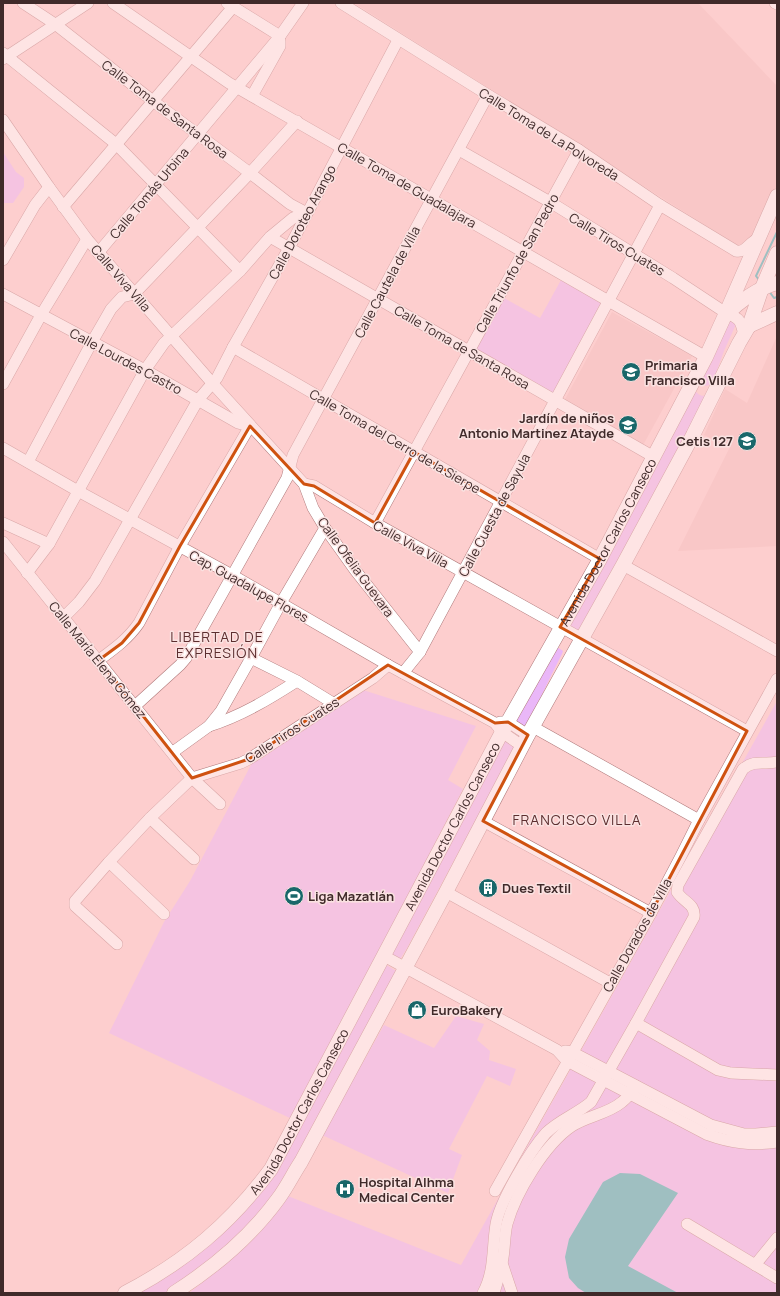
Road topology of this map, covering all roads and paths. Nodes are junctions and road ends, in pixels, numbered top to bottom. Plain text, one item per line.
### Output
1 (23, 3) edge
2 (88, 3) edge
3 (113, 3) edge
4 (303, 3) edge
5 (341, 3) edge
6 (230, 5) edge
7 (55, 24) junction
8 (280, 36) junction
9 (398, 40) junction
10 (4, 56) edge
11 (191, 56) junction
12 (238, 88) junction
13 (252, 96) junction
14 (488, 96) junction
15 (153, 101) junction
16 (3, 120) edge
17 (297, 121) junction
18 (198, 134) junction
19 (116, 144) junction
20 (342, 147) junction
21 (459, 150) junction
22 (579, 150) junction
23 (250, 173) junction
24 (156, 184) junction
25 (49, 187) junction
26 (777, 196) edge
27 (432, 199) junction
28 (550, 202) junction
29 (660, 205) junction
30 (63, 207) junction
31 (307, 213) junction
32 (198, 228) junction
33 (270, 237) junction
34 (87, 239) junction
35 (756, 244) junction
36 (289, 248) junction
37 (523, 252) junction
38 (98, 253) junction
39 (633, 254) junction
40 (774, 258) edge
41 (3, 260) edge
42 (240, 271) junction
43 (768, 284) edge
44 (3, 294) edge
45 (134, 294) junction
46 (378, 299) junction
47 (608, 301) junction
48 (777, 313) edge
49 (726, 314) junction
50 (41, 315) junction
51 (747, 331) junction
52 (172, 337) junction
53 (92, 342) junction
54 (233, 347) junction
55 (469, 351) junction
56 (706, 357) junction
57 (145, 370) junction
58 (694, 379) junction
59 (3, 384) edge
60 (213, 384) junction
61 (718, 386) junction
62 (198, 400) junction
63 (323, 400) junction
64 (555, 401) junction
65 (250, 426) junction
66 (3, 448) edge
67 (414, 452) junction
68 (654, 458) junction
69 (28, 462) junction
70 (290, 469) junction
71 (304, 484) junction
72 (78, 491) junction
73 (501, 502) junction
74 (130, 518) junction
75 (3, 523) edge
76 (375, 523) junction
77 (326, 528) junction
78 (3, 542) edge
79 (49, 544) junction
80 (180, 546) junction
81 (600, 559) junction
82 (623, 565) junction
83 (27, 572) junction
84 (463, 572) junction
85 (232, 575) junction
86 (281, 603) junction
87 (64, 617) junction
88 (560, 627) junction
89 (581, 638) junction
90 (777, 651) edge
91 (420, 652) junction
92 (252, 658) junction
93 (99, 660) junction
94 (388, 665) junction
95 (403, 673) junction
96 (777, 679) edge
97 (297, 681) junction
98 (333, 703) junction
99 (135, 706) junction
100 (209, 726) junction
101 (502, 726) junction
102 (748, 731) junction
103 (528, 736) junction
104 (173, 752) junction
105 (777, 762) edge
106 (192, 778) junction
107 (220, 804) dead end
108 (150, 818) junction
109 (699, 820) junction
110 (483, 821) junction
111 (194, 859) dead end
112 (109, 862) junction
113 (446, 892) junction
114 (650, 912) junction
115 (164, 914) dead end
116 (117, 944) dead end
117 (384, 956) junction
118 (405, 968) junction
119 (610, 983) junction
120 (636, 1022) junction
121 (569, 1057) junction
122 (606, 1075) junction
123 (777, 1075) edge
124 (633, 1090) junction
125 (585, 1107) junction
126 (593, 1116) junction
127 (296, 1122) junction
128 (777, 1132) edge
129 (316, 1133) junction
130 (777, 1142) edge
131 (281, 1151) junction
132 (295, 1172) junction
133 (495, 1191) dead end
134 (687, 1224) dead end
135 (777, 1238) edge
136 (502, 1262) junction
137 (755, 1265) junction
138 (777, 1278) edge
139 (487, 1292) edge
140 (125, 1293) edge
141 (174, 1293) edge
142 (512, 1293) edge

1 - 7 street, Calle Toma de Santa Rosa
2 - 7 street
3 - 11 street, Calle Toma de Guadalajara
4 - 8 street, Calle Tomás Urbina
5 - 9 street, Calle Toma de La Polvoreda
6 - 8 street
6 - 11 street
7 - 10 street
7 - 15 street, Calle Toma de Santa Rosa
8 - 12 street, Calle Tomás Urbina
8 - 13 street
9 - 14 street, Calle Toma de La Polvoreda
9 - 20 street, Calle Doroteo Arango
10 - 19 street
11 - 12 street, Calle Toma de Guadalajara
11 - 15 street
12 - 13 street, Calle Toma de Guadalajara
12 - 18 street, Calle Tomás Urbina
13 - 17 street, Calle Toma de Guadalajara
14 - 21 street, Calle Cautela de Villa
14 - 22 street, Calle Toma de La Polvoreda
15 - 18 street, Calle Toma de Santa Rosa
15 - 19 street
16 - 25 street, Calle Viva Villa
17 - 20 street, Calle Toma de Guadalajara
17 - 23 street
18 - 23 street, Calle Toma de Santa Rosa
18 - 24 street, Calle Tomás Urbina
19 - 24 street
19 - 30 street
20 - 27 street, Calle Toma de Guadalajara
20 - 31 street, Calle Doroteo Arango
21 - 27 street, Calle Cautela de Villa
21 - 28 street, Calle Tiros Cuates
22 - 28 street, Calle Triunfo de San Pedro
22 - 29 street, Calle Toma de La Polvoreda
23 - 31 street, Calle Toma de Santa Rosa
23 - 32 street
24 - 32 street
24 - 38 street, Calle Tomás Urbina
25 - 30 street, Calle Viva Villa
25 - 41 street
26 - 35 main road, Avenida Doctor Carlos Canseco
27 - 37 street, Calle Toma de Guadalajara
27 - 46 street, Calle Cautela de Villa
28 - 37 street, Calle Triunfo de San Pedro
28 - 39 street, Calle Tiros Cuates
29 - 35 street, Calle Toma de La Polvoreda
29 - 39 street, Calle Cuesta de Sayula
30 - 34 street, Calle Viva Villa
31 - 33 street
31 - 36 street, Calle Doroteo Arango
32 - 42 street
32 - 45 street
33 - 36 street, Calle Toma de Santa Rosa
33 - 42 street
34 - 38 street, Calle Viva Villa
34 - 50 street
35 - 49 main road, Avenida Doctor Carlos Canseco
36 - 46 street, Calle Toma de Santa Rosa
36 - 54 street, Calle Doroteo Arango
37 - 47 street, Calle Toma de Guadalajara
37 - 55 street, Calle Triunfo de San Pedro
38 - 45 street, Calle Viva Villa
39 - 47 street, Calle Cuesta de Sayula
39 - 49 street, Calle Tiros Cuates
40 - 43 main road, Avenida Doctor Carlos Canseco
42 - 52 street
43 - 49 main road
43 - 51 main road, Avenida Doctor Carlos Canseco
44 - 50 street, Calle Lourdes Castro
45 - 52 street, Calle Viva Villa
45 - 53 street
46 - 55 street, Calle Toma de Santa Rosa
46 - 63 street, Calle Cautela de Villa
47 - 56 street, Calle Toma de Guadalajara
47 - 64 street, Calle Cuesta de Sayula
48 - 51 main road
49 - 51 street, Calle Tiros Cuates
49 - 56 main road, Avenida Doctor Carlos Canseco
50 - 53 street, Calle Lourdes Castro
50 - 59 street
51 - 61 main road, Avenida Doctor Carlos Canseco
52 - 57 street
52 - 60 street, Calle Viva Villa
53 - 57 street, Calle Lourdes Castro
53 - 69 street
54 - 60 street, Calle Doroteo Arango
54 - 63 street, Calle Toma del Cerro de la Sierpe
55 - 64 street, Calle Toma de Santa Rosa
55 - 67 street, Calle Triunfo de San Pedro
56 - 58 main road, Avenida Doctor Carlos Canseco
57 - 62 street, Calle Lourdes Castro
57 - 72 street
58 - 61 main road
58 - 68 main road, Avenida Doctor Carlos Canseco
60 - 62 street, Calle Doroteo Arango
60 - 65 street, Calle Viva Villa
61 - 82 main road, Avenida Doctor Carlos Canseco
62 - 65 street, Calle Lourdes Castro
62 - 74 street, Calle Doroteo Arango
63 - 67 street, Calle Toma del Cerro de la Sierpe
63 - 70 street, Calle Cautela de Villa
64 - 68 street, Calle Toma de Santa Rosa
64 - 73 street, Calle Cuesta de Sayula
65 - 70 street, Calle Ofelia Guevara
65 - 80 street
66 - 69 street, Cap. Guadalupe Flores
67 - 73 street, Calle Toma del Cerro de la Sierpe
67 - 76 street, Calle Triunfo de San Pedro
68 - 81 main road, Avenida Doctor Carlos Canseco
69 - 72 street, Cap. Guadalupe Flores
70 - 71 street, Calle Ofelia Guevara
70 - 85 street, Calle Cautela de Villa
71 - 76 street, Calle Viva Villa
71 - 77 street, Calle Ofelia Guevara
72 - 74 street, Cap. Guadalupe Flores
72 - 79 street
73 - 81 street, Calle Toma del Cerro de la Sierpe
73 - 84 street, Calle Cuesta de Sayula
74 - 80 street, Cap. Guadalupe Flores
74 - 87 street, Calle Doroteo Arango
75 - 79 street
76 - 84 street, Calle Viva Villa
77 - 86 street
77 - 91 street, Calle Ofelia Guevara
78 - 83 street, Calle María Elena Gómez
79 - 83 street
80 - 85 street, Cap. Guadalupe Flores
80 - 93 street
81 - 88 main road, Avenida Doctor Carlos Canseco
82 - 89 main road, Avenida Doctor Carlos Canseco
82 - 90 street
83 - 87 street, Calle María Elena Gómez
84 - 88 street, Calle Viva Villa
84 - 91 street, Calle Cuesta de Sayula
85 - 86 street, Cap. Guadalupe Flores
85 - 99 street, Calle Cautela de Villa
86 - 92 street
86 - 94 street, Cap. Guadalupe Flores
87 - 93 street, Calle María Elena Gómez
88 - 89 street, Calle Viva Villa
88 - 101 main road, Avenida Doctor Carlos Canseco
89 - 102 street
89 - 103 main road, Avenida Doctor Carlos Canseco
91 - 95 street, Calle Cuesta de Sayula
92 - 97 street
92 - 100 street
93 - 99 street, Calle María Elena Gómez
94 - 95 street, Cap. Guadalupe Flores
94 - 98 street, Calle Tiros Cuates
95 - 101 street, Cap. Guadalupe Flores
96 - 102 street, Calle Dorados de Villa
97 - 98 street
97 - 100 street
98 - 106 street, Calle Tiros Cuates
99 - 104 street, Calle María Elena Gómez
100 - 104 street
101 - 103 street, Cap. Guadalupe Flores
101 - 117 main road, Avenida Doctor Carlos Canseco
102 - 109 street, Calle Dorados de Villa
103 - 109 street
103 - 110 main road, Avenida Doctor Carlos Canseco
104 - 106 street, Calle María Elena Gómez
105 - 120 street
106 - 107 street, Calle María Elena Gómez
106 - 108 street, Calle Tiros Cuates
108 - 111 street
108 - 112 street, Calle Tiros Cuates
109 - 114 street, Calle Dorados de Villa
110 - 113 main road, Avenida Doctor Carlos Canseco
110 - 114 street
112 - 115 street
112 - 116 street, Calle Tiros Cuates
113 - 118 main road, Avenida Doctor Carlos Canseco
113 - 119 street
114 - 119 street, Calle Dorados de Villa
117 - 118 street
117 - 127 main road, Avenida Doctor Carlos Canseco
118 - 121 street
118 - 129 main road, Avenida Doctor Carlos Canseco
119 - 121 street, Calle Dorados de Villa
120 - 122 street
120 - 123 street
121 - 122 street
121 - 133 street, Calle Dorados de Villa
122 - 124 street
122 - 125 street
124 - 126 street
124 - 128 street
124 - 130 street
125 - 126 street
125 - 139 street
126 - 136 street
127 - 129 main road
127 - 131 main road, Avenida Doctor Carlos Canseco
129 - 132 main road, Avenida Doctor Carlos Canseco
131 - 132 main road
131 - 140 main road, Avenida Doctor Carlos Canseco
132 - 141 main road, Avenida Doctor Carlos Canseco
134 - 137 street
135 - 137 street
136 - 139 street
136 - 142 street
137 - 138 street

